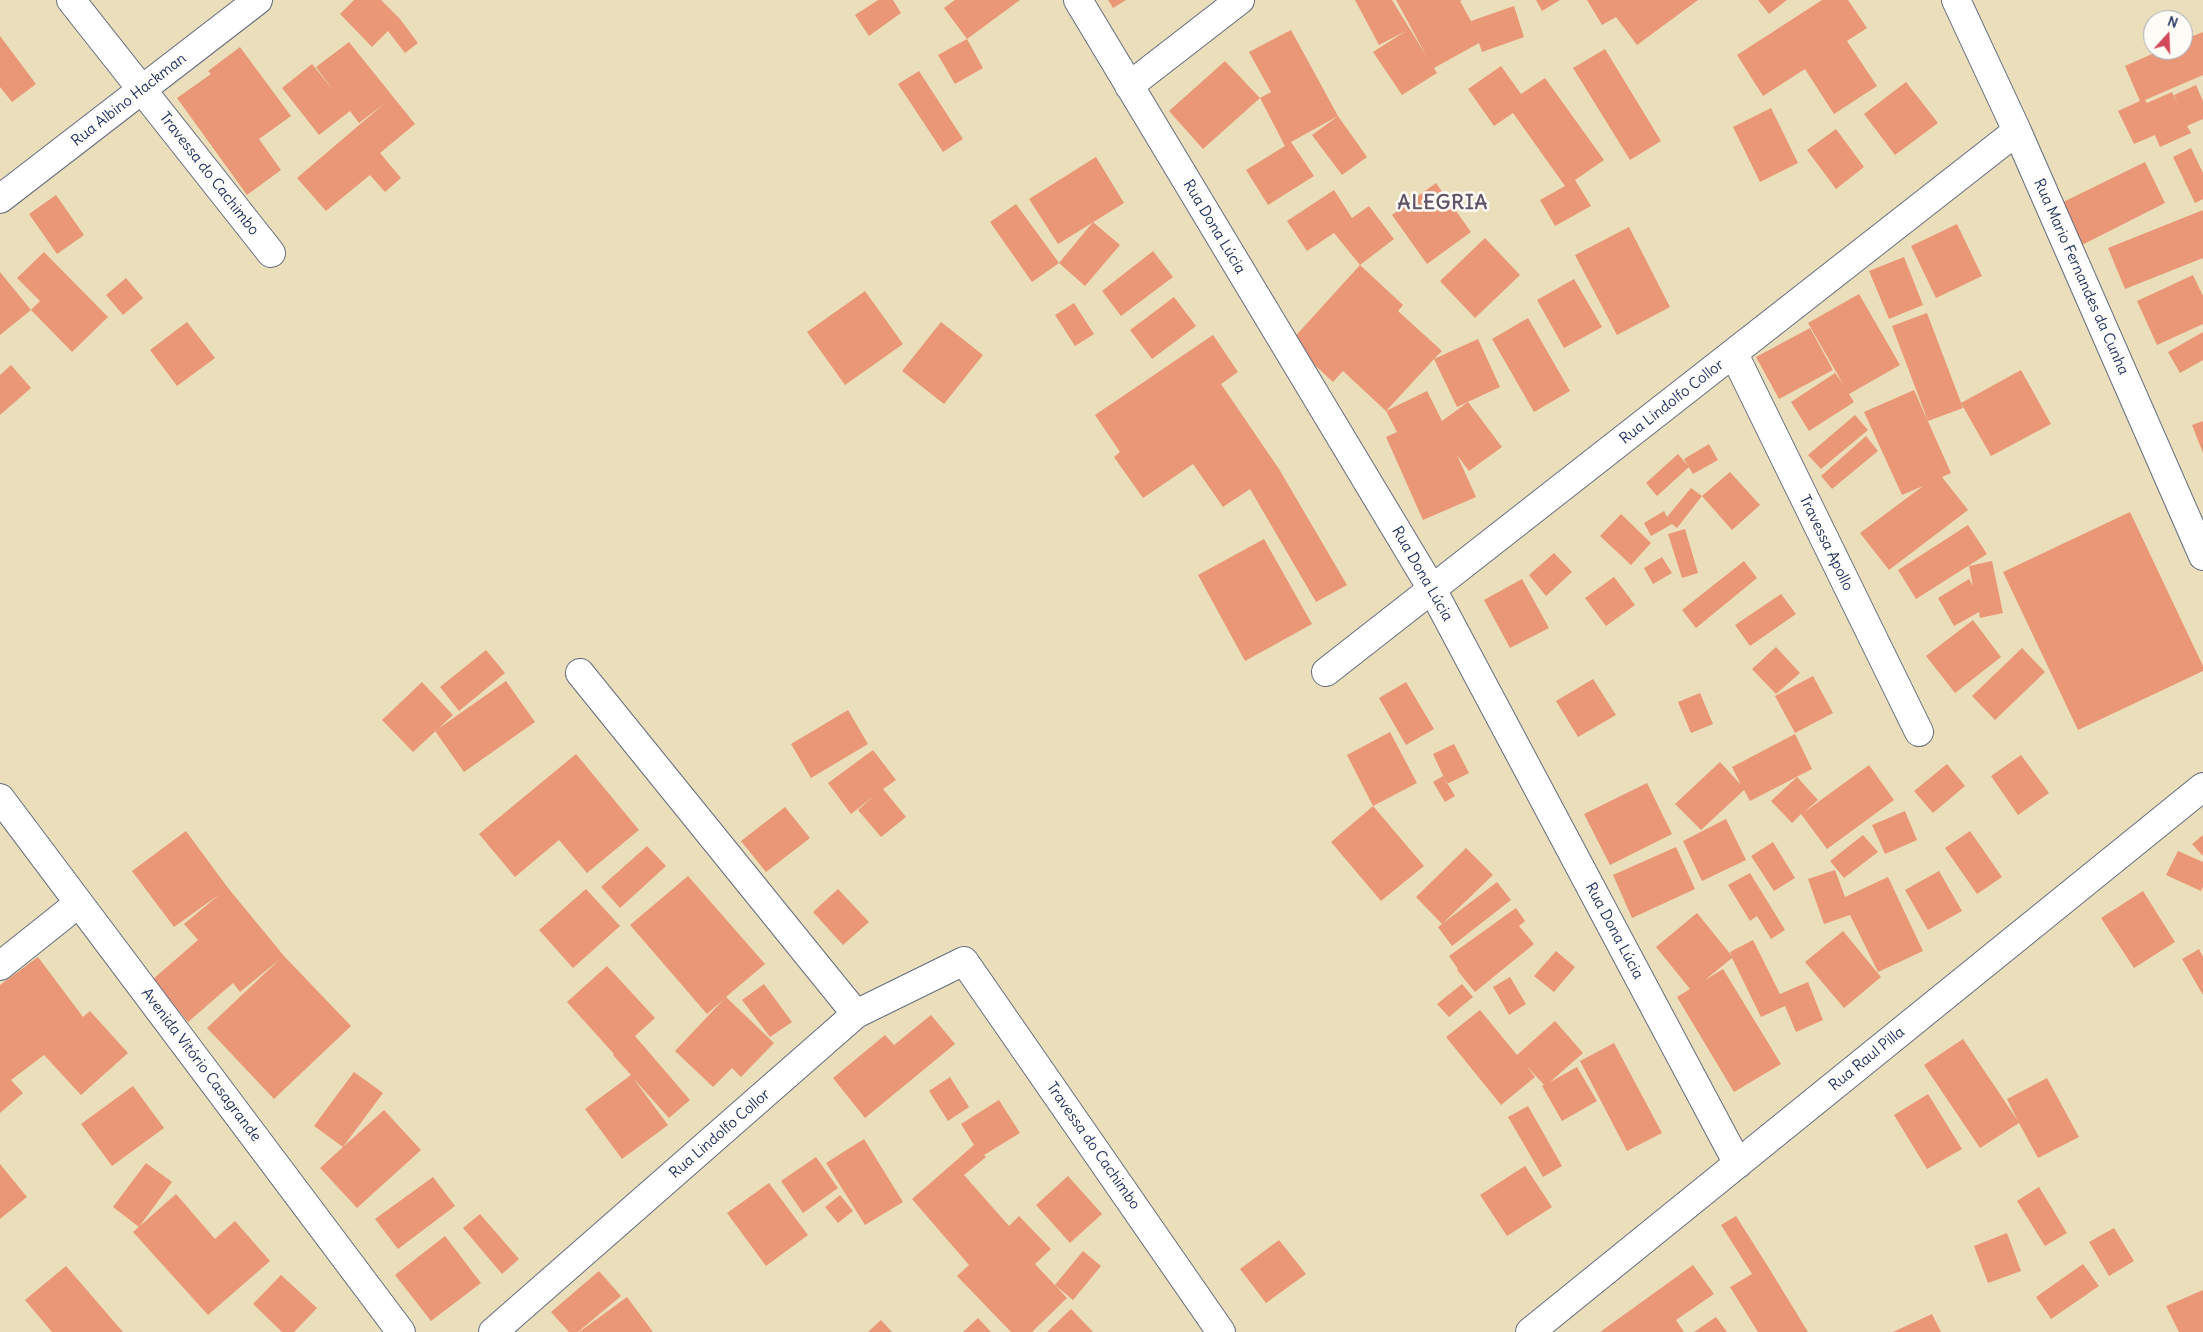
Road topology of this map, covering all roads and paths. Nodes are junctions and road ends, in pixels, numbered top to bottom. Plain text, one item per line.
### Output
1 (71, 0) edge
2 (258, 0) edge
3 (1078, 0) edge
4 (1240, 0) edge
5 (1956, 0) edge
6 (1129, 86) junction
7 (142, 90) junction
8 (2017, 131) junction
9 (0, 199) edge
10 (272, 254) dead end
11 (1734, 354) junction
12 (2203, 556) edge
13 (1432, 589) junction
14 (1326, 672) dead end
15 (580, 673) dead end
16 (1918, 732) dead end
17 (2203, 786) edge
18 (0, 798) edge
19 (79, 903) junction
20 (964, 961) joint
21 (0, 966) edge
22 (856, 1014) junction
23 (1738, 1164) junction
24 (401, 1332) edge
25 (493, 1332) edge
26 (1221, 1332) edge
27 (1530, 1332) edge

1 - 7 street, Travessa do Cachimbo
2 - 7 street, Rua Albino Hackman
3 - 6 street, Rua Dona Lúcia
4 - 6 street
5 - 8 street, Rua Mario Fernandes da Cunha
6 - 13 street, Rua Dona Lúcia
7 - 9 street, Rua Albino Hackman
7 - 10 street, Travessa do Cachimbo
8 - 11 street, Rua Lindolfo Collor
8 - 12 street, Rua Mario Fernandes da Cunha
11 - 13 street, Rua Lindolfo Collor
11 - 16 street, Travessa Apollo
13 - 14 street, Rua Lindolfo Collor
13 - 23 street, Rua Dona Lúcia
15 - 22 street
17 - 23 street, Rua Raul Pilla
18 - 19 street, Avenida Vitório Casagrande
19 - 21 street
19 - 24 street, Avenida Vitório Casagrande
20 - 22 street, Rua Lindolfo Collor
20 - 26 street, Travessa do Cachimbo
22 - 25 street, Rua Lindolfo Collor
23 - 27 street, Rua Raul Pilla

